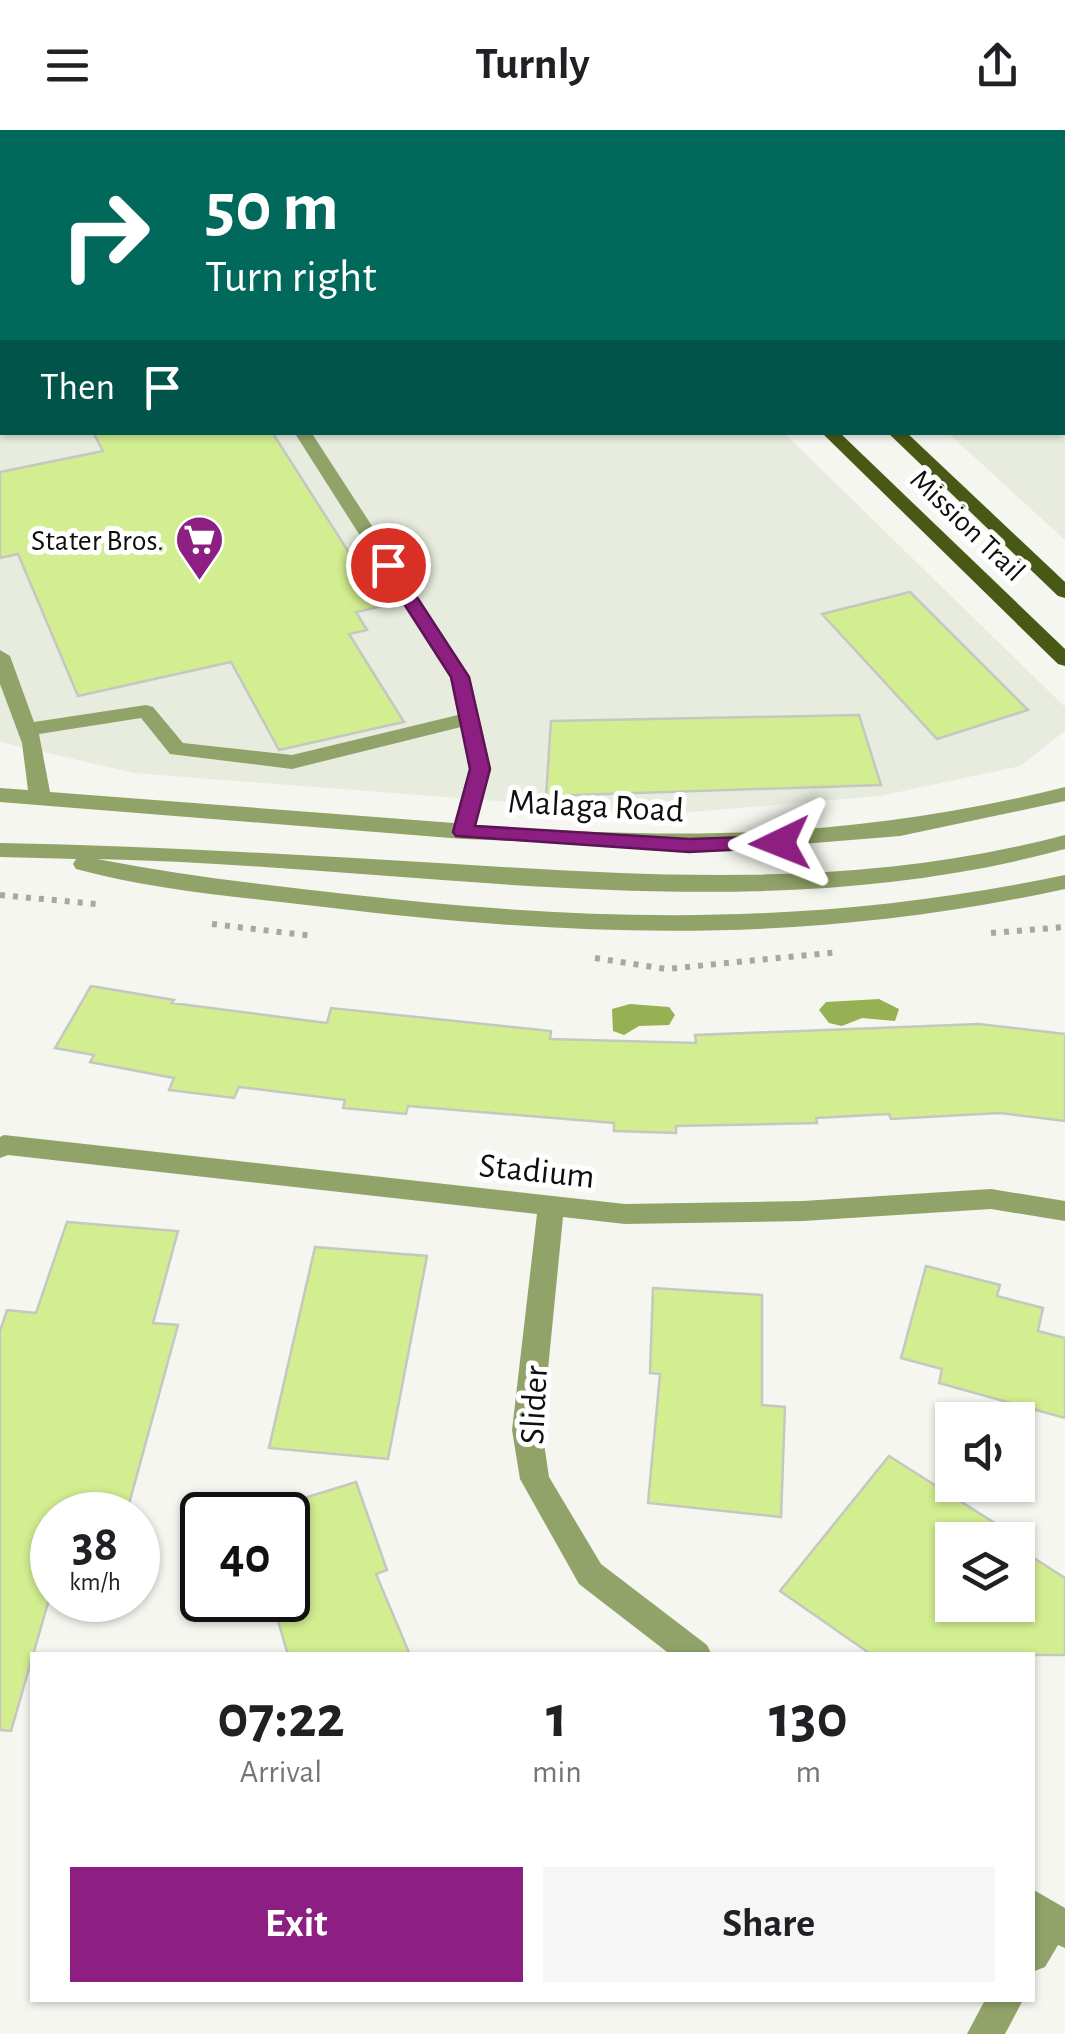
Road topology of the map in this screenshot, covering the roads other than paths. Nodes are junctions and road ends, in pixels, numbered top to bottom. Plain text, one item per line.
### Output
1 (304, 435) edge
2 (832, 435) edge
3 (898, 435) edge
4 (1061, 583) edge
5 (0, 656) edge
6 (1065, 660) edge
7 (469, 719) junction
8 (27, 730) junction
9 (1065, 794) edge
10 (0, 795) edge
11 (40, 798) junction
12 (463, 832) junction
13 (1065, 842) edge
14 (0, 850) edge
15 (30, 852) junction
16 (1065, 882) edge
17 (2, 1147) edge
18 (551, 1208) junction
19 (1065, 1212) edge
20 (692, 1652) edge
21 (1050, 1919) edge
22 (1035, 1948) edge
23 (1004, 2002) edge
24 (984, 2034) edge

1 - 7 street
2 - 6 main road, Mission Trail
3 - 4 main road, Mission Trail
5 - 8 street
7 - 8 street
7 - 12 street
8 - 11 street
9 - 12 street, Malaga Road
10 - 11 street, Malaga Road
11 - 12 street, Malaga Road
13 - 15 street
14 - 15 street
15 - 16 street
17 - 18 street, Stadium
18 - 19 street, Stadium
18 - 20 street, Slider
21 - 22 street
23 - 24 street

